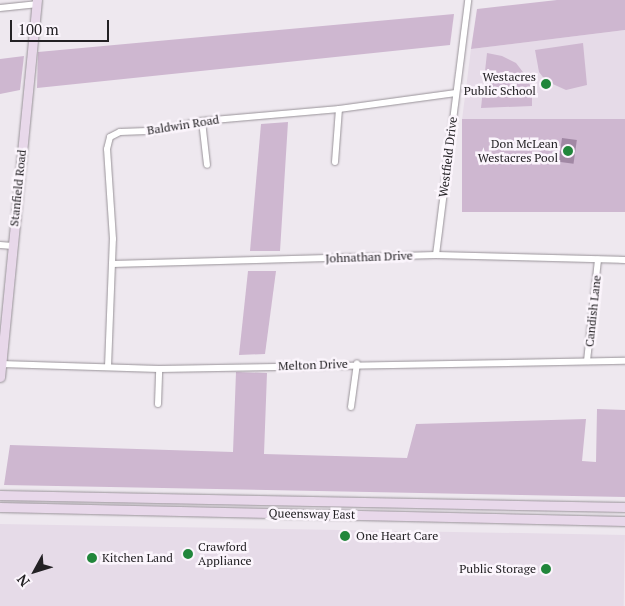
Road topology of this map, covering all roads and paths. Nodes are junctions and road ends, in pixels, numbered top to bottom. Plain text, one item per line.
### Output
1 (468, 0) edge
2 (36, 2) edge
3 (0, 8) edge
4 (456, 93) junction
5 (339, 108) junction
6 (202, 121) junction
7 (335, 162) dead end
8 (207, 165) dead end
9 (0, 245) edge
10 (13, 246) junction
11 (436, 255) junction
12 (598, 260) junction
13 (625, 260) edge
14 (112, 264) junction
15 (587, 361) junction
16 (625, 361) edge
17 (358, 363) junction
18 (1, 364) junction
19 (108, 367) junction
20 (159, 369) junction
21 (0, 377) edge
22 (158, 404) dead end
23 (352, 407) dead end
24 (0, 495) edge
25 (0, 507) edge
26 (625, 507) edge
27 (625, 521) edge

1 - 4 street, Westfield Drive
2 - 3 street
2 - 10 main road, Stanfield Road
4 - 5 street, Baldwin Road
4 - 11 street, Westfield Drive
5 - 6 street, Baldwin Road
5 - 7 street
6 - 8 street
6 - 14 street, Baldwin Road
9 - 10 street
10 - 18 main road, Stanfield Road
11 - 12 street, Johnathan Drive
11 - 14 street, Johnathan Drive
12 - 13 street, Johnathan Drive
12 - 15 street, Candish Lane
14 - 19 street, Baldwin Road
15 - 16 street, Melton Drive
15 - 17 street, Melton Drive
17 - 20 street, Melton Drive
17 - 23 street
18 - 19 street, Melton Drive
18 - 21 main road, Stanfield Road
19 - 20 street, Melton Drive
20 - 22 street
24 - 26 main road, Queensway East
25 - 27 main road, Queensway East

